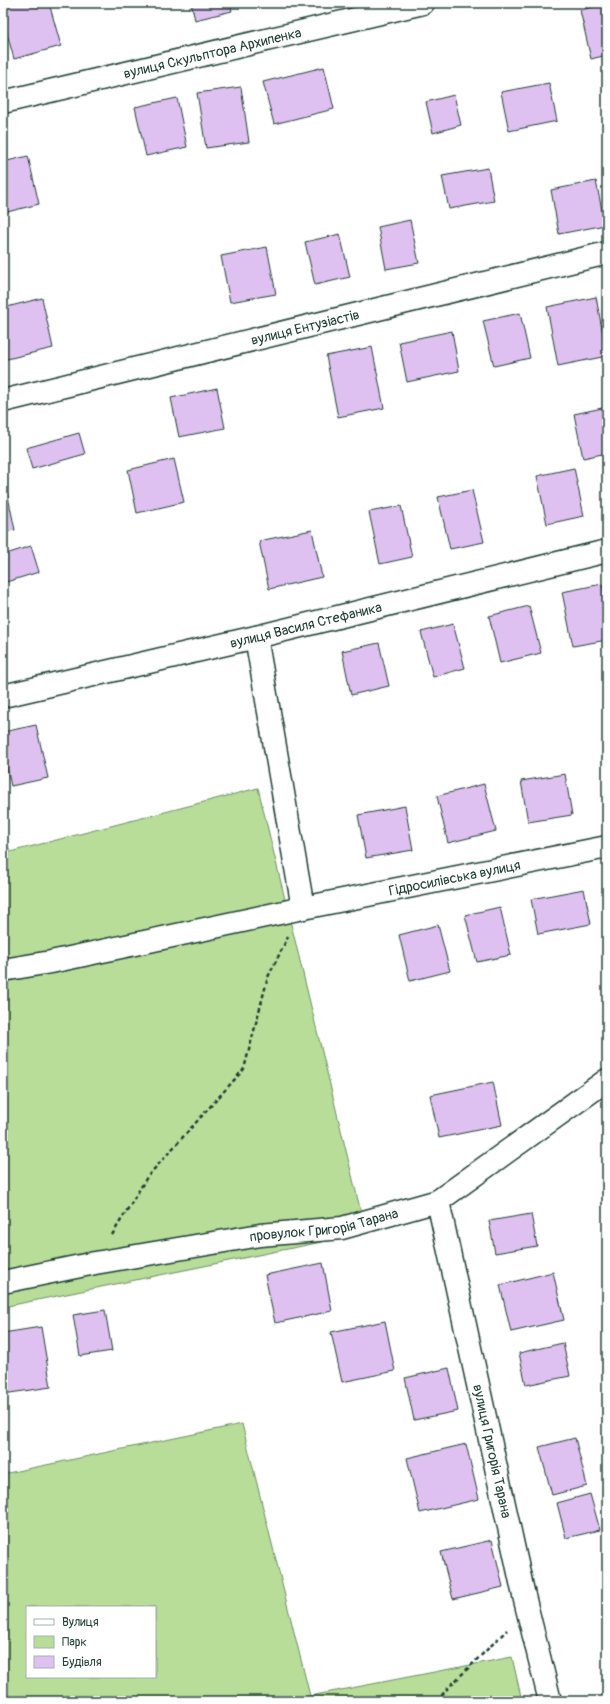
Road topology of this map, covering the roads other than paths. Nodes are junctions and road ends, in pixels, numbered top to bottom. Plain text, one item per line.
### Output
1 (422, 3) edge
2 (3, 102) edge
3 (607, 253) edge
4 (3, 401) edge
5 (607, 551) edge
6 (256, 637) junction
7 (3, 696) edge
8 (607, 847) edge
9 (303, 908) junction
10 (3, 970) edge
11 (607, 1080) edge
12 (438, 1201) junction
13 (3, 1282) edge
14 (550, 1701) edge

1 - 2 street, вулиця Скульптора Архипенка
3 - 4 street, вулиця Ентузіастів
5 - 6 street, вулиця Василя Стефаника
6 - 7 street, вулиця Василя Стефаника
6 - 9 street
8 - 9 street, Гідросилівська вулиця
9 - 10 street, Гідросилівська вулиця
11 - 12 street, провулок Григорія Тарана
12 - 13 street, провулок Григорія Тарана
12 - 14 street, вулиця Григорія Тарана

